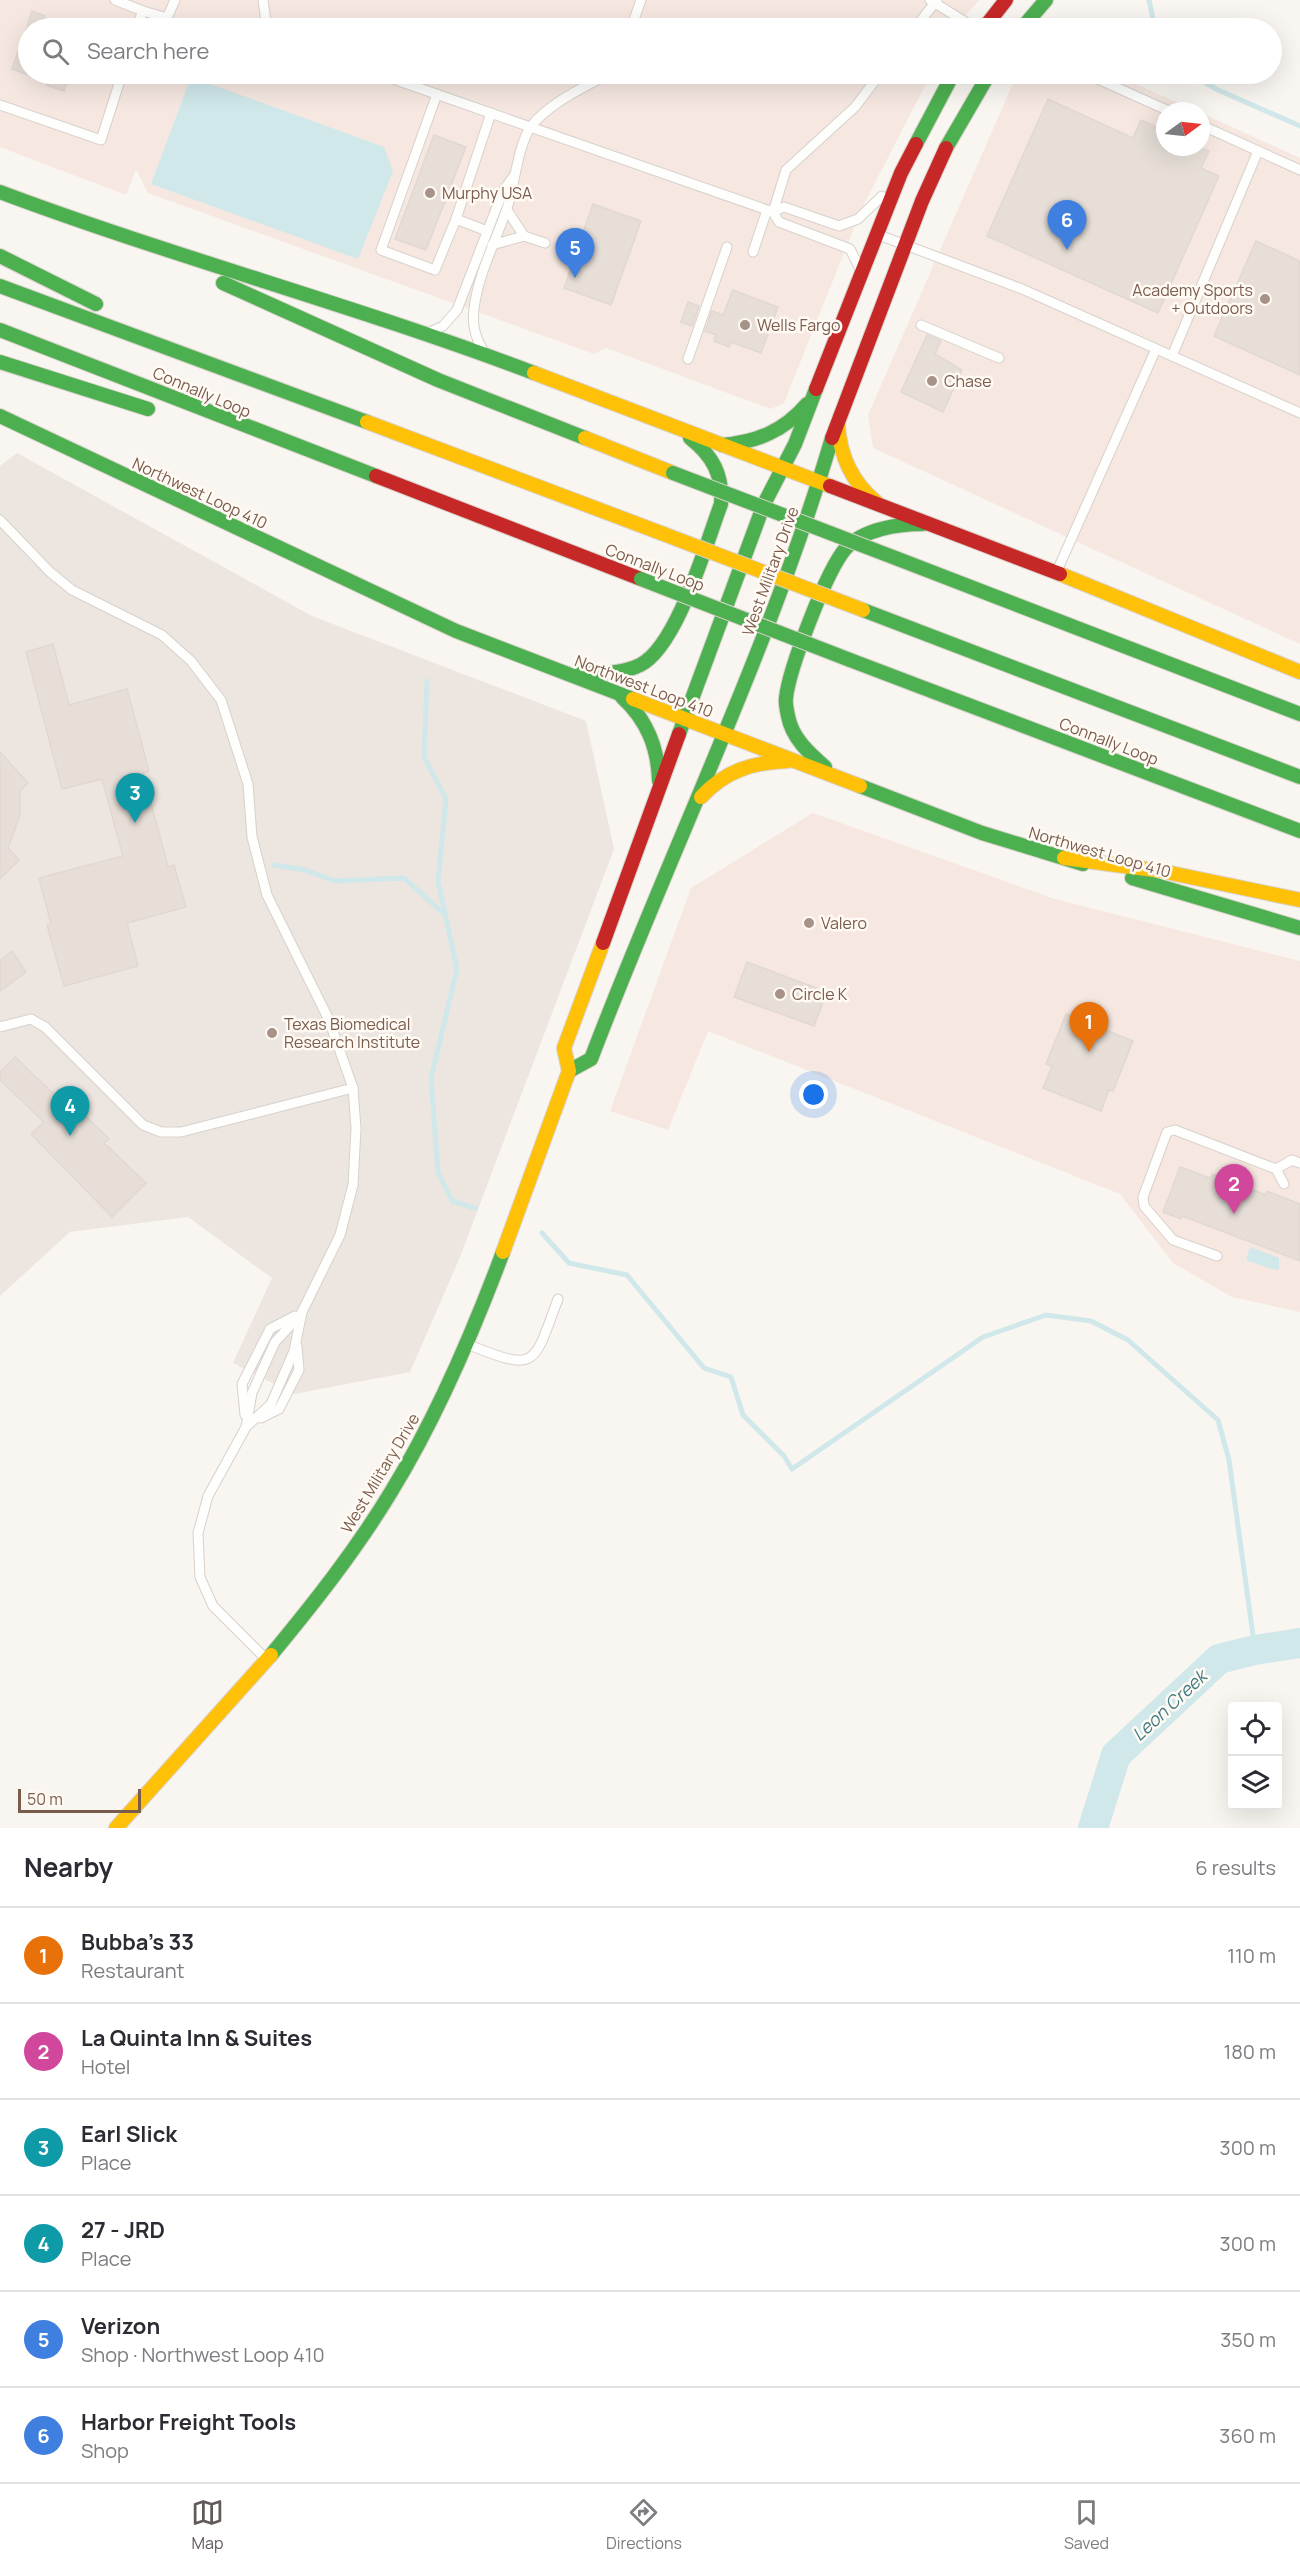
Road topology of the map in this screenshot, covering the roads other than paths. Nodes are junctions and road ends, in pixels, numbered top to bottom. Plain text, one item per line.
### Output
1 (115, 0) edge
2 (175, 0) edge
3 (263, 0) edge
4 (642, 0) edge
5 (1006, 0) edge
6 (1046, 0) edge
7 (934, 1) edge
8 (143, 11) junction
9 (140, 18) edge
10 (266, 18) edge
11 (636, 18) edge
12 (922, 18) edge
13 (960, 18) edge
14 (992, 18) edge
15 (1031, 18) edge
16 (119, 84) edge
17 (408, 84) edge
18 (591, 84) edge
19 (872, 84) edge
20 (948, 84) edge
21 (971, 84) edge
22 (983, 84) edge
23 (1109, 84) edge
24 (437, 94) junction
25 (0, 105) edge
26 (1156, 105) edge
27 (491, 113) junction
28 (960, 122) junction
29 (531, 127) junction
30 (1210, 129) edge
31 (1258, 151) junction
32 (1300, 170) edge
33 (901, 173) junction
34 (513, 177) junction
35 (0, 192) edge
36 (507, 210) junction
37 (770, 211) junction
38 (456, 219) junction
39 (91, 226) junction
40 (487, 231) junction
41 (877, 234) junction
42 (524, 236) junction
43 (545, 243) dead end
44 (492, 245) junction
45 (905, 245) junction
46 (727, 247) dead end
47 (753, 252) dead end
48 (0, 256) edge
49 (862, 274) junction
50 (0, 286) edge
51 (921, 325) dead end
52 (0, 330) edge
53 (426, 333) junction
54 (159, 343) junction
55 (1156, 349) junction
56 (487, 355) junction
57 (1172, 356) junction
58 (688, 358) dead end
59 (999, 358) dead end
60 (0, 362) edge
61 (818, 386) junction
62 (1300, 413) edge
63 (161, 414) dead end
64 (0, 416) edge
65 (838, 418) junction
66 (204, 425) dead end
67 (670, 425) junction
68 (258, 433) junction
69 (721, 445) junction
70 (783, 469) junction
71 (818, 482) junction
72 (884, 507) junction
73 (0, 520) edge
74 (926, 524) junction
75 (1056, 573) junction
76 (562, 672) junction
77 (1300, 672) edge
78 (615, 692) junction
79 (1300, 714) edge
80 (684, 718) junction
81 (725, 734) junction
82 (795, 761) junction
83 (837, 777) junction
84 (1300, 777) edge
85 (659, 788) junction
86 (692, 813) junction
87 (1300, 831) edge
88 (1064, 858) junction
89 (1300, 900) edge
90 (1300, 928) edge
91 (0, 1027) edge
92 (569, 1071) junction
93 (353, 1088) junction
94 (1300, 1163) edge
95 (1276, 1169) junction
96 (1284, 1185) dead end
97 (1217, 1256) dead end
98 (558, 1299) dead end
99 (302, 1312) junction
100 (467, 1344) junction
101 (246, 1427) junction
102 (266, 1660) junction
103 (116, 1828) edge

1 - 8 lane
2 - 8 lane
3 - 10 lane
4 - 11 lane
5 - 14 main road
6 - 15 main road
7 - 12 lane
7 - 13 lane
8 - 9 lane
16 - 25 lane
17 - 24 lane
18 - 29 lane
19 - 37 lane
20 - 33 main road, West Military Drive
21 - 28 main road
22 - 28 main road, West Military Drive
23 - 26 lane
24 - 27 lane
24 - 38 lane
27 - 29 lane
27 - 38 lane
28 - 45 main road, West Military Drive
29 - 34 lane
29 - 37 lane
30 - 31 lane
31 - 32 lane
31 - 57 lane
33 - 37 lane
33 - 41 main road, West Military Drive
34 - 36 lane
34 - 40 lane
35 - 39 main road
36 - 42 lane
36 - 44 lane
37 - 47 lane
37 - 49 lane
38 - 40 lane
39 - 53 main road
39 - 79 main road, bridge
40 - 53 lane
41 - 45 lane
41 - 49 main road, West Military Drive
42 - 43 lane
42 - 44 lane
44 - 56 lane
45 - 55 lane
45 - 65 main road, West Military Drive
46 - 58 lane
48 - 54 main road
49 - 61 main road, West Military Drive
50 - 54 main road, Connally Loop
51 - 59 lane
52 - 68 main road, Connally Loop
53 - 56 main road
54 - 84 main road, Connally Loop, bridge
55 - 57 lane
55 - 75 lane
56 - 67 main road
57 - 62 lane
60 - 63 main road
61 - 69 main road
61 - 70 main road, West Military Drive
64 - 76 main road, Northwest Loop 410
65 - 71 main road, West Military Drive
65 - 72 main road
66 - 68 main road
67 - 69 main road
67 - 76 main road
68 - 87 main road, Connally Loop, bridge
69 - 70 main road
70 - 71 main road
70 - 80 main road, West Military Drive
71 - 72 main road
71 - 81 main road, West Military Drive
72 - 74 main road
73 - 93 lane
74 - 75 main road
74 - 83 main road
75 - 77 main road
76 - 78 main road, Northwest Loop 410
78 - 80 main road, Northwest Loop 410
78 - 85 main road
80 - 81 main road, Northwest Loop 410
80 - 85 main road, West Military Drive
81 - 82 main road, Northwest Loop 410
81 - 86 main road, West Military Drive
82 - 83 main road, Northwest Loop 410
82 - 86 main road
83 - 88 main road, Northwest Loop 410
85 - 92 main road, West Military Drive
86 - 92 main road, West Military Drive
88 - 89 main road
88 - 90 main road, Northwest Loop 410
91 - 93 lane
92 - 100 main road, West Military Drive
93 - 99 lane
94 - 95 lane
95 - 96 lane
95 - 97 lane
98 - 100 lane
99 - 101 lane
99 - 101 lane
100 - 102 main road, West Military Drive
101 - 102 lane
102 - 103 main road, West Military Drive

